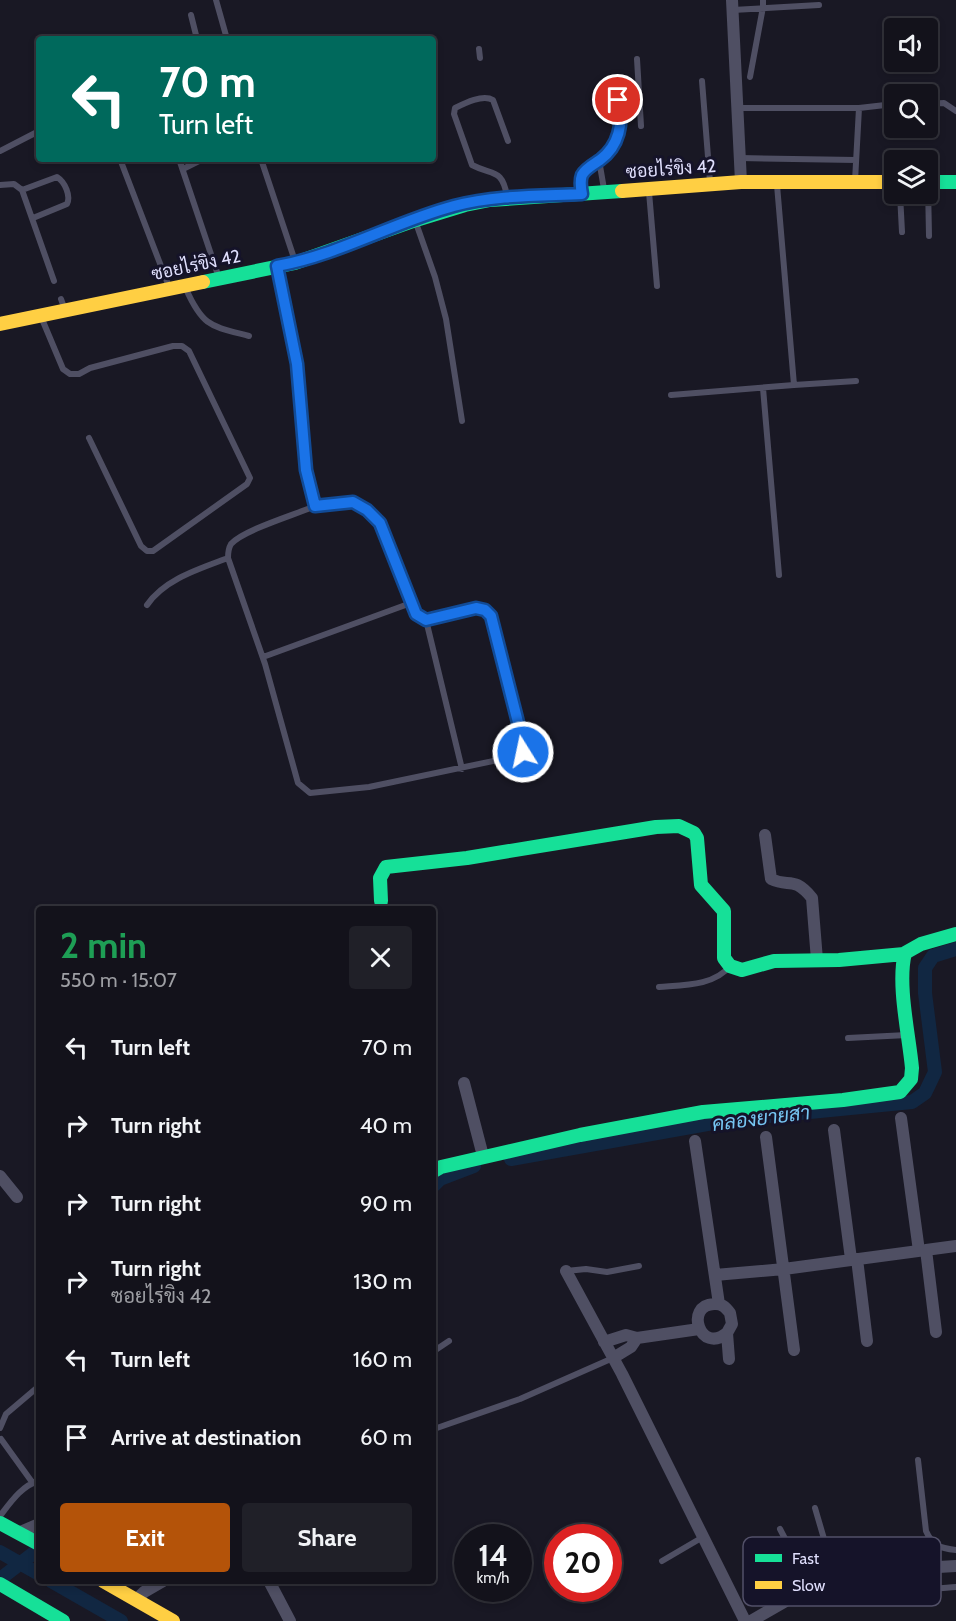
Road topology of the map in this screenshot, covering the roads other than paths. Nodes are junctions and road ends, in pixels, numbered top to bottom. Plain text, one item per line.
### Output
1 (216, 0) edge
2 (763, 4) edge
3 (732, 5) edge
4 (819, 5) dead end
5 (191, 15) dead end
6 (196, 36) edge
7 (226, 36) edge
8 (479, 49) dead end
9 (480, 58) dead end
10 (637, 59) dead end
11 (750, 77) dead end
12 (702, 81) dead end
13 (618, 100) dead end
14 (640, 103) junction
15 (938, 103) edge
16 (884, 105) edge
17 (620, 108) junction
18 (737, 108) junction
19 (859, 108) junction
20 (956, 111) edge
21 (641, 126) dead end
22 (36, 133) edge
23 (508, 141) dead end
24 (0, 151) edge
25 (740, 158) junction
26 (599, 160) junction
27 (856, 160) junction
28 (121, 162) edge
29 (180, 162) edge
30 (197, 162) edge
31 (262, 162) edge
32 (183, 169) junction
33 (741, 182) junction
34 (776, 182) junction
35 (855, 182) junction
36 (884, 182) edge
37 (938, 182) edge
38 (956, 182) edge
39 (710, 184) junction
40 (0, 185) edge
41 (649, 189) junction
42 (22, 190) junction
43 (605, 192) junction
44 (582, 194) junction
45 (507, 198) junction
46 (901, 204) edge
47 (927, 204) edge
48 (33, 218) junction
49 (415, 220) junction
50 (902, 232) dead end
51 (928, 236) dead end
52 (295, 263) junction
53 (277, 266) junction
54 (219, 279) junction
55 (54, 281) dead end
56 (185, 285) junction
57 (657, 286) dead end
58 (169, 289) junction
59 (41, 316) junction
60 (0, 324) edge
61 (249, 336) dead end
62 (856, 381) dead end
63 (794, 385) junction
64 (763, 388) junction
65 (671, 395) dead end
66 (462, 422) dead end
67 (89, 438) dead end
68 (315, 506) junction
69 (228, 558) junction
70 (779, 575) dead end
71 (411, 603) junction
72 (147, 605) dead end
73 (426, 620) junction
74 (263, 657) junction
75 (462, 769) junction
76 (765, 835) dead end
77 (381, 902) dead end
78 (956, 934) edge
79 (904, 954) junction
80 (817, 960) junction
81 (730, 966) junction
82 (659, 987) dead end
83 (909, 1034) junction
84 (848, 1038) dead end
85 (464, 1083) dead end
86 (901, 1119) dead end
87 (834, 1130) dead end
88 (766, 1137) dead end
89 (694, 1141) dead end
90 (483, 1156) junction
91 (436, 1171) edge
92 (0, 1176) edge
93 (17, 1197) dead end
94 (956, 1246) edge
95 (922, 1250) junction
96 (854, 1259) junction
97 (639, 1266) dead end
98 (784, 1269) junction
99 (566, 1271) joint
100 (716, 1275) junction
101 (719, 1304) junction
102 (699, 1329) junction
103 (936, 1332) dead end
104 (727, 1333) junction
105 (637, 1338) junction
106 (448, 1341) dead end
107 (867, 1341) dead end
108 (604, 1342) junction
109 (436, 1350) edge
110 (794, 1350) dead end
111 (613, 1358) junction
112 (729, 1359) dead end
113 (36, 1388) edge
114 (0, 1428) edge
115 (436, 1428) edge
116 (0, 1438) edge
117 (918, 1460) dead end
118 (35, 1481) edge
119 (815, 1508) dead end
120 (0, 1516) edge
121 (0, 1523) edge
122 (36, 1526) edge
123 (780, 1529) dead end
124 (21, 1534) junction
125 (703, 1537) junction
126 (784, 1537) edge
127 (825, 1537) edge
128 (928, 1537) edge
129 (36, 1542) edge
130 (941, 1548) edge
131 (956, 1550) edge
132 (662, 1561) dead end
133 (956, 1566) edge
134 (941, 1567) edge
135 (108, 1584) edge
136 (158, 1584) edge
137 (271, 1584) edge
138 (4, 1587) edge
139 (956, 1587) edge
140 (941, 1588) edge
141 (136, 1600) junction
142 (777, 1606) edge
143 (63, 1621) edge
144 (173, 1621) edge
145 (290, 1621) edge
146 (745, 1621) edge
147 (751, 1621) edge

1 - 7 lane
2 - 3 lane
2 - 4 lane
2 - 11 lane
3 - 18 street
5 - 6 lane
8 - 9 lane
10 - 14 lane
12 - 39 lane
13 - 17 lane
14 - 17 lane
14 - 21 lane
15 - 20 lane
16 - 19 lane
17 - 26 lane
18 - 19 lane
18 - 25 street
19 - 27 lane
22 - 24 lane
23 - 45 lane
25 - 27 lane
25 - 33 street
26 - 43 lane
26 - 44 lane
27 - 35 lane
28 - 58 lane
29 - 32 lane
30 - 32 lane
31 - 52 lane
32 - 54 lane
33 - 34 street, ซอยไร่ขิง 42
33 - 39 street, ซอยไร่ขิง 42
34 - 35 street, ซอยไร่ขิง 42
34 - 63 lane
35 - 36 street, ซอยไร่ขิง 42
37 - 38 street
39 - 41 street, ซอยไร่ขิง 42
40 - 42 lane
41 - 43 street, ซอยไร่ขิง 42
41 - 57 lane
42 - 48 lane
42 - 48 lane
43 - 44 street, ซอยไร่ขิง 42
44 - 45 street, ซอยไร่ขิง 42
45 - 49 street, ซอยไร่ขิง 42
46 - 50 lane
47 - 51 lane
48 - 55 lane
49 - 52 street, ซอยไร่ขิง 42
49 - 66 lane
52 - 53 street, ซอยไร่ขิง 42
53 - 54 street, ซอยไร่ขิง 42
53 - 68 lane
54 - 56 street, ซอยไร่ขิง 42
56 - 58 street, ซอยไร่ขิง 42
56 - 61 lane
58 - 59 street, ซอยไร่ขิง 42
59 - 60 street, ซอยไร่ขิง 42
59 - 67 lane
62 - 63 lane
63 - 64 lane
64 - 65 lane
64 - 70 lane
68 - 69 lane
68 - 71 lane
69 - 72 lane
69 - 74 lane
71 - 73 lane
71 - 74 lane
73 - 75 lane
73 - 75 lane
74 - 75 lane
76 - 80 street
77 - 81 street
78 - 79 street
79 - 80 street
79 - 83 street
80 - 81 street
81 - 82 lane
83 - 84 lane
83 - 90 street
85 - 90 street
86 - 95 street
87 - 96 street
88 - 98 street
89 - 100 street
90 - 91 street
92 - 93 street
94 - 95 street
95 - 96 street
95 - 103 street
96 - 98 street
96 - 107 street
97 - 99 lane
98 - 100 street
98 - 110 street
99 - 108 street
100 - 101 street
101 - 102 street
101 - 104 street
102 - 104 street
102 - 105 street
104 - 112 street
105 - 108 street
105 - 111 street
106 - 109 lane
108 - 111 street
111 - 115 lane
111 - 125 street
113 - 114 lane
116 - 118 lane
117 - 128 lane
118 - 120 lane
119 - 127 lane
121 - 124 street
122 - 124 street
123 - 126 lane
124 - 129 street
125 - 132 lane
125 - 146 street
130 - 131 lane
133 - 134 street
135 - 141 street
136 - 141 street
137 - 145 street
138 - 143 street
139 - 140 lane
141 - 144 street
142 - 147 street

